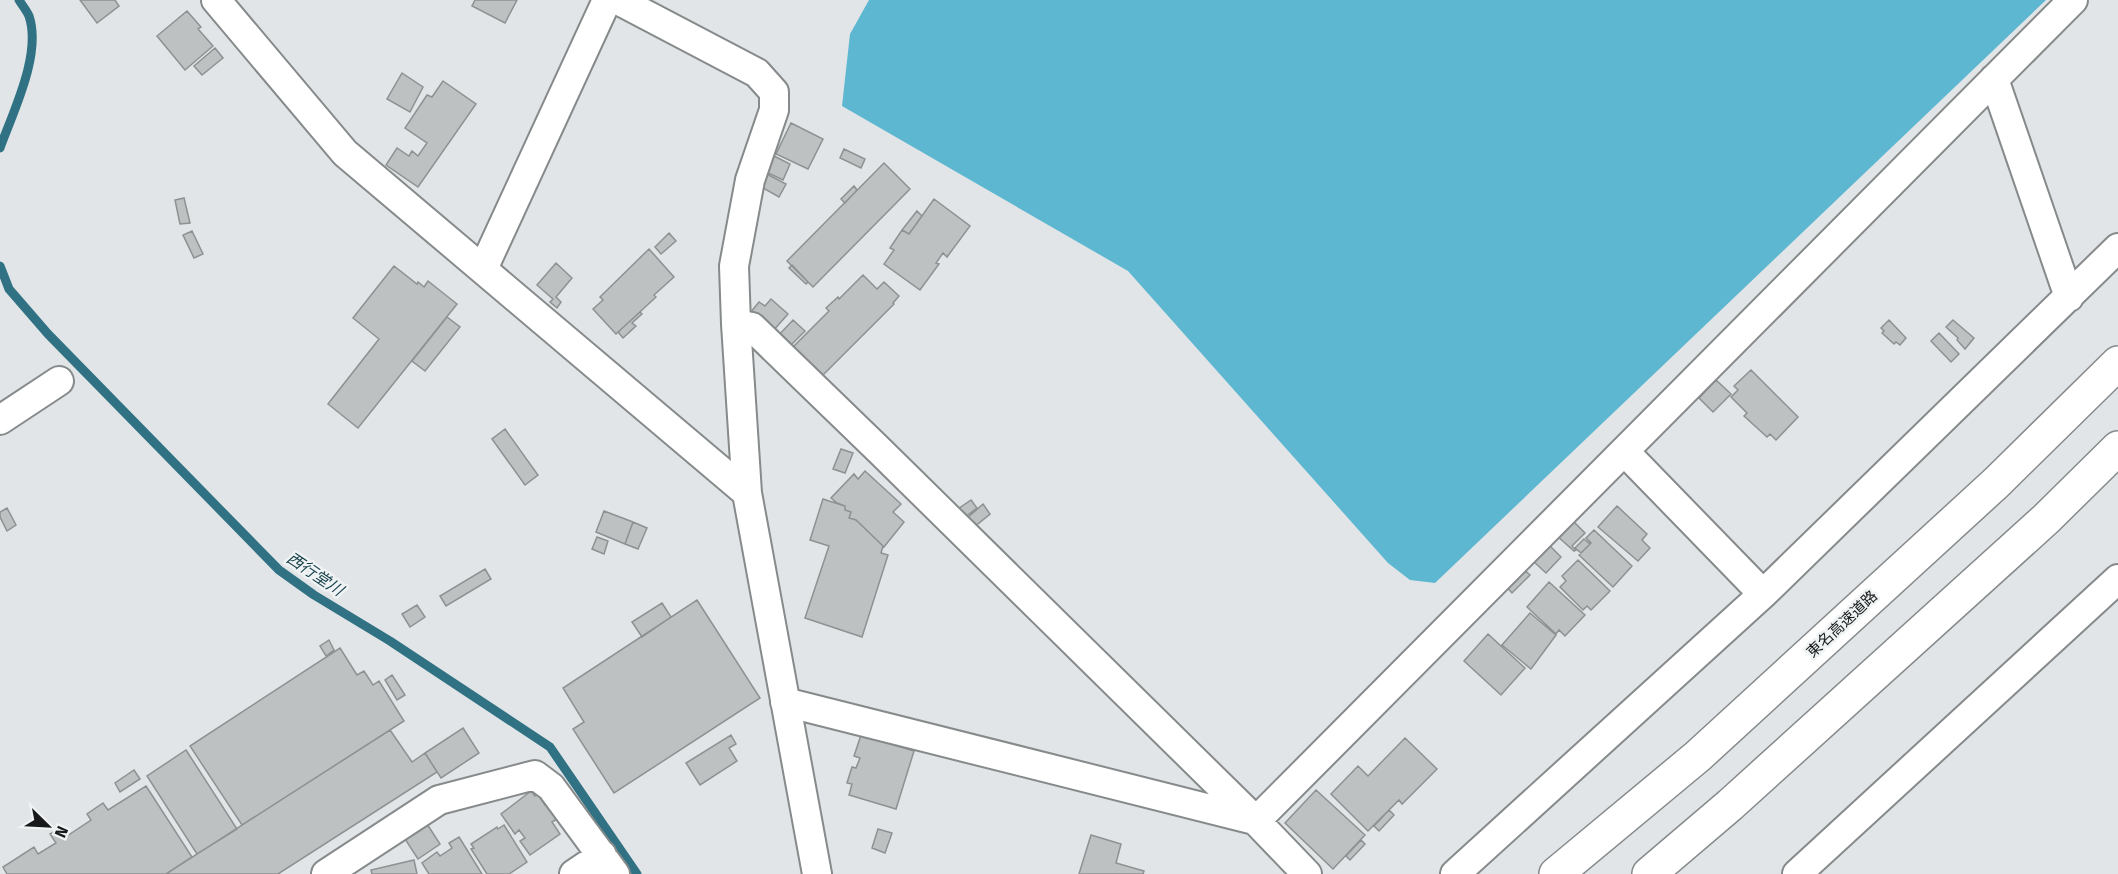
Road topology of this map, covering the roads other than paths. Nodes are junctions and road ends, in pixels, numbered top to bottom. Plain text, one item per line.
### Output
1 (216, 0) edge
2 (607, 0) edge
3 (618, 0) edge
4 (2073, 0) edge
5 (1994, 80) junction
6 (2118, 248) edge
7 (483, 269) junction
8 (2069, 297) junction
9 (736, 324) junction
10 (2118, 363) edge
11 (59, 381) dead end
12 (0, 420) edge
13 (2118, 448) edge
14 (1624, 451) junction
15 (747, 493) junction
16 (2118, 579) edge
17 (1763, 594) junction
18 (785, 702) junction
19 (1256, 821) junction
20 (608, 865) edge
21 (326, 874) edge
22 (574, 874) edge
23 (817, 874) edge
24 (1307, 874) edge
25 (1455, 874) edge
26 (1556, 874) edge
27 (1649, 874) edge
28 (1797, 874) edge

1 - 7 street
2 - 7 street
3 - 9 street
4 - 5 street
5 - 8 street
5 - 14 street
6 - 8 street
7 - 15 street
8 - 17 street
9 - 15 street
9 - 19 street
10 - 26 highway, 東名高速道路
11 - 12 street
13 - 27 highway
14 - 17 street
14 - 19 street
15 - 18 street
16 - 28 street
17 - 25 street
18 - 19 street
18 - 23 street
19 - 24 street
20 - 21 street
20 - 22 street

